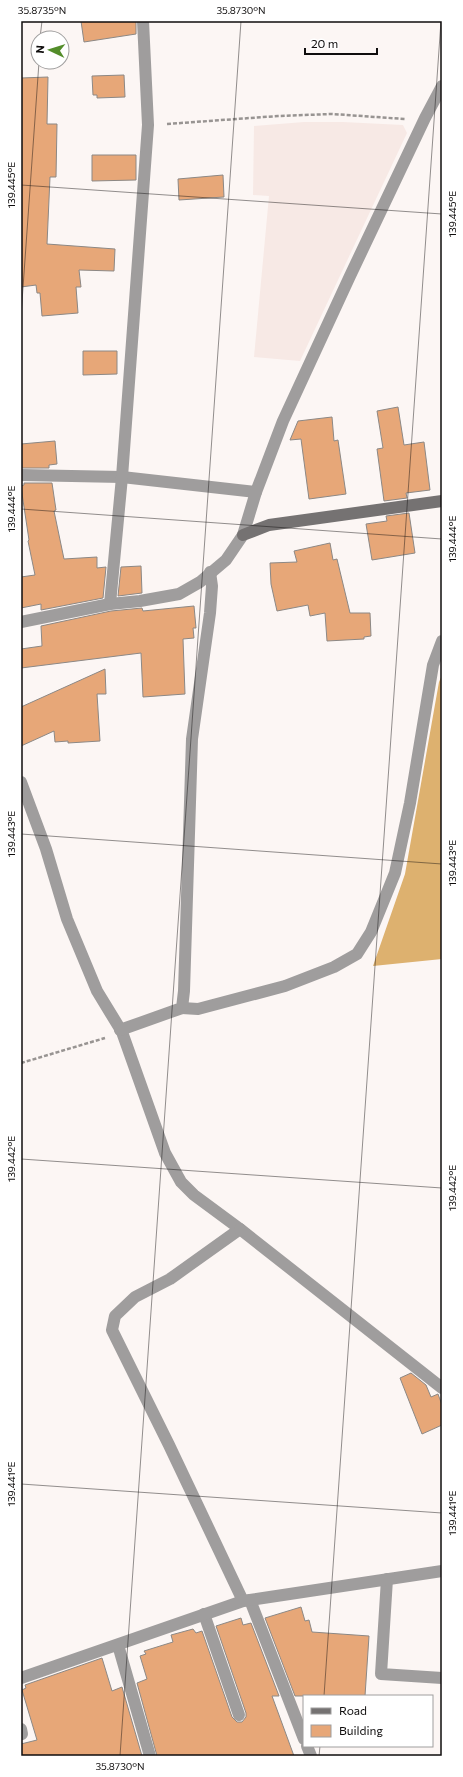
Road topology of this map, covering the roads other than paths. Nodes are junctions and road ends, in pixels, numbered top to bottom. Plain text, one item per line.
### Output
1 (143, 21) edge
2 (442, 86) edge
3 (21, 475) edge
4 (122, 477) junction
5 (256, 492) junction
6 (442, 500) edge
7 (243, 535) junction
8 (210, 572) junction
9 (110, 604) junction
10 (21, 622) edge
11 (442, 641) edge
12 (21, 782) edge
13 (182, 1008) junction
14 (121, 1031) junction
15 (240, 1229) junction
16 (442, 1388) edge
17 (442, 1571) edge
18 (387, 1579) junction
19 (247, 1601) junction
20 (204, 1614) junction
21 (118, 1645) junction
22 (21, 1678) edge
23 (442, 1678) edge
24 (239, 1715) dead end
25 (303, 1737) edge
26 (150, 1756) edge

1 - 4 street
2 - 5 street
3 - 4 street
4 - 5 street
4 - 9 street
5 - 7 street
6 - 7 street
7 - 8 street
8 - 9 street
8 - 13 street
9 - 10 street
11 - 13 street
12 - 14 street
13 - 14 street
14 - 15 street
15 - 16 street
15 - 19 street
17 - 18 street
18 - 19 street
18 - 23 street
19 - 20 street
19 - 25 street
20 - 21 street
20 - 24 street
21 - 22 street
21 - 26 street

